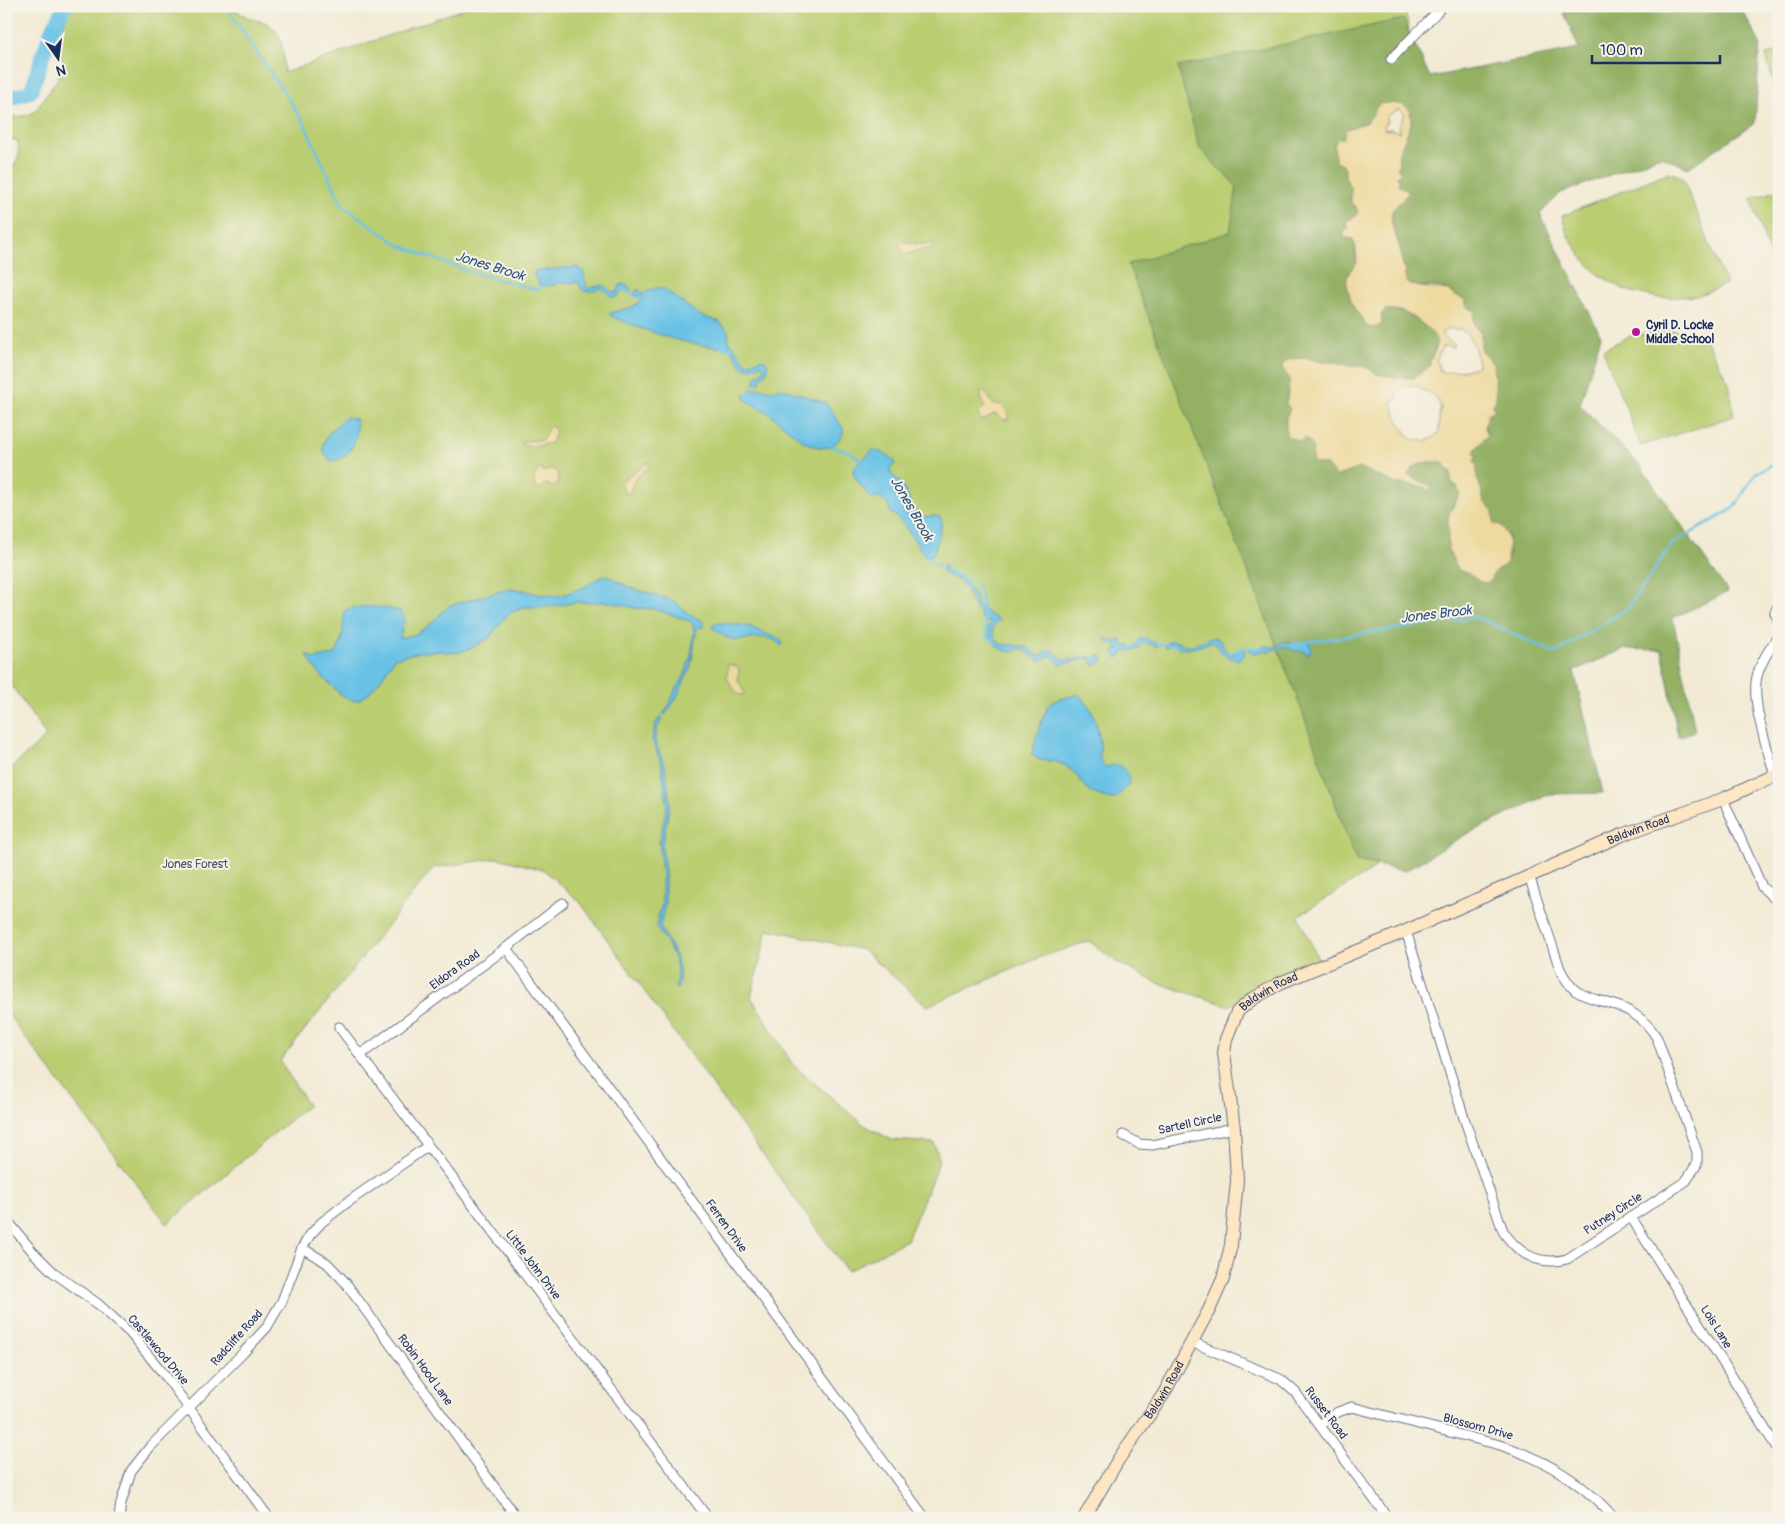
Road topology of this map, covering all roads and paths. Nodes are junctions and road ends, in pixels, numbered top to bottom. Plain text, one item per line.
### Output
1 (1443, 6) edge
2 (1391, 59) dead end
3 (1779, 603) edge
4 (1779, 621) edge
5 (1779, 635) edge
6 (1777, 775) edge
7 (1723, 799) junction
8 (1529, 876) junction
9 (563, 903) dead end
10 (1779, 903) edge
11 (1406, 931) junction
12 (506, 948) junction
13 (339, 1027) dead end
14 (360, 1055) junction
15 (1234, 1128) junction
16 (1123, 1135) dead end
17 (428, 1146) junction
18 (1632, 1217) junction
19 (6, 1219) edge
20 (302, 1248) junction
21 (1192, 1342) junction
22 (188, 1407) junction
23 (1320, 1425) junction
24 (1779, 1451) edge
25 (120, 1518) edge
26 (269, 1518) edge
27 (517, 1518) edge
28 (708, 1518) edge
29 (926, 1518) edge
30 (1084, 1518) edge
31 (1388, 1518) edge
32 (1614, 1518) edge

1 - 2 street
3 - 4 street
5 - 6 street
6 - 7 street, Baldwin Road
7 - 8 street, Baldwin Road
7 - 10 street
8 - 11 street, Baldwin Road
8 - 18 street, Putney Circle
9 - 12 street, Eldora Road
11 - 15 street, Baldwin Road
11 - 18 street, Putney Circle
12 - 14 street, Eldora Road
12 - 29 street, Ferren Drive
13 - 14 street, Little John Drive
14 - 17 street, Little John Drive
15 - 16 street, Sartell Circle
15 - 21 street, Baldwin Road
17 - 20 street, Radcliffe Road
17 - 28 street, Little John Drive
18 - 24 street, Lois Lane
19 - 22 street, Castlewood Drive
20 - 22 street, Radcliffe Road
20 - 27 street, Robin Hood Lane
21 - 23 street, Russet Road
21 - 30 street, Baldwin Road
22 - 25 street, Radcliffe Road
22 - 26 street, Castlewood Drive
23 - 31 street, Russet Road
23 - 32 street, Blossom Drive

